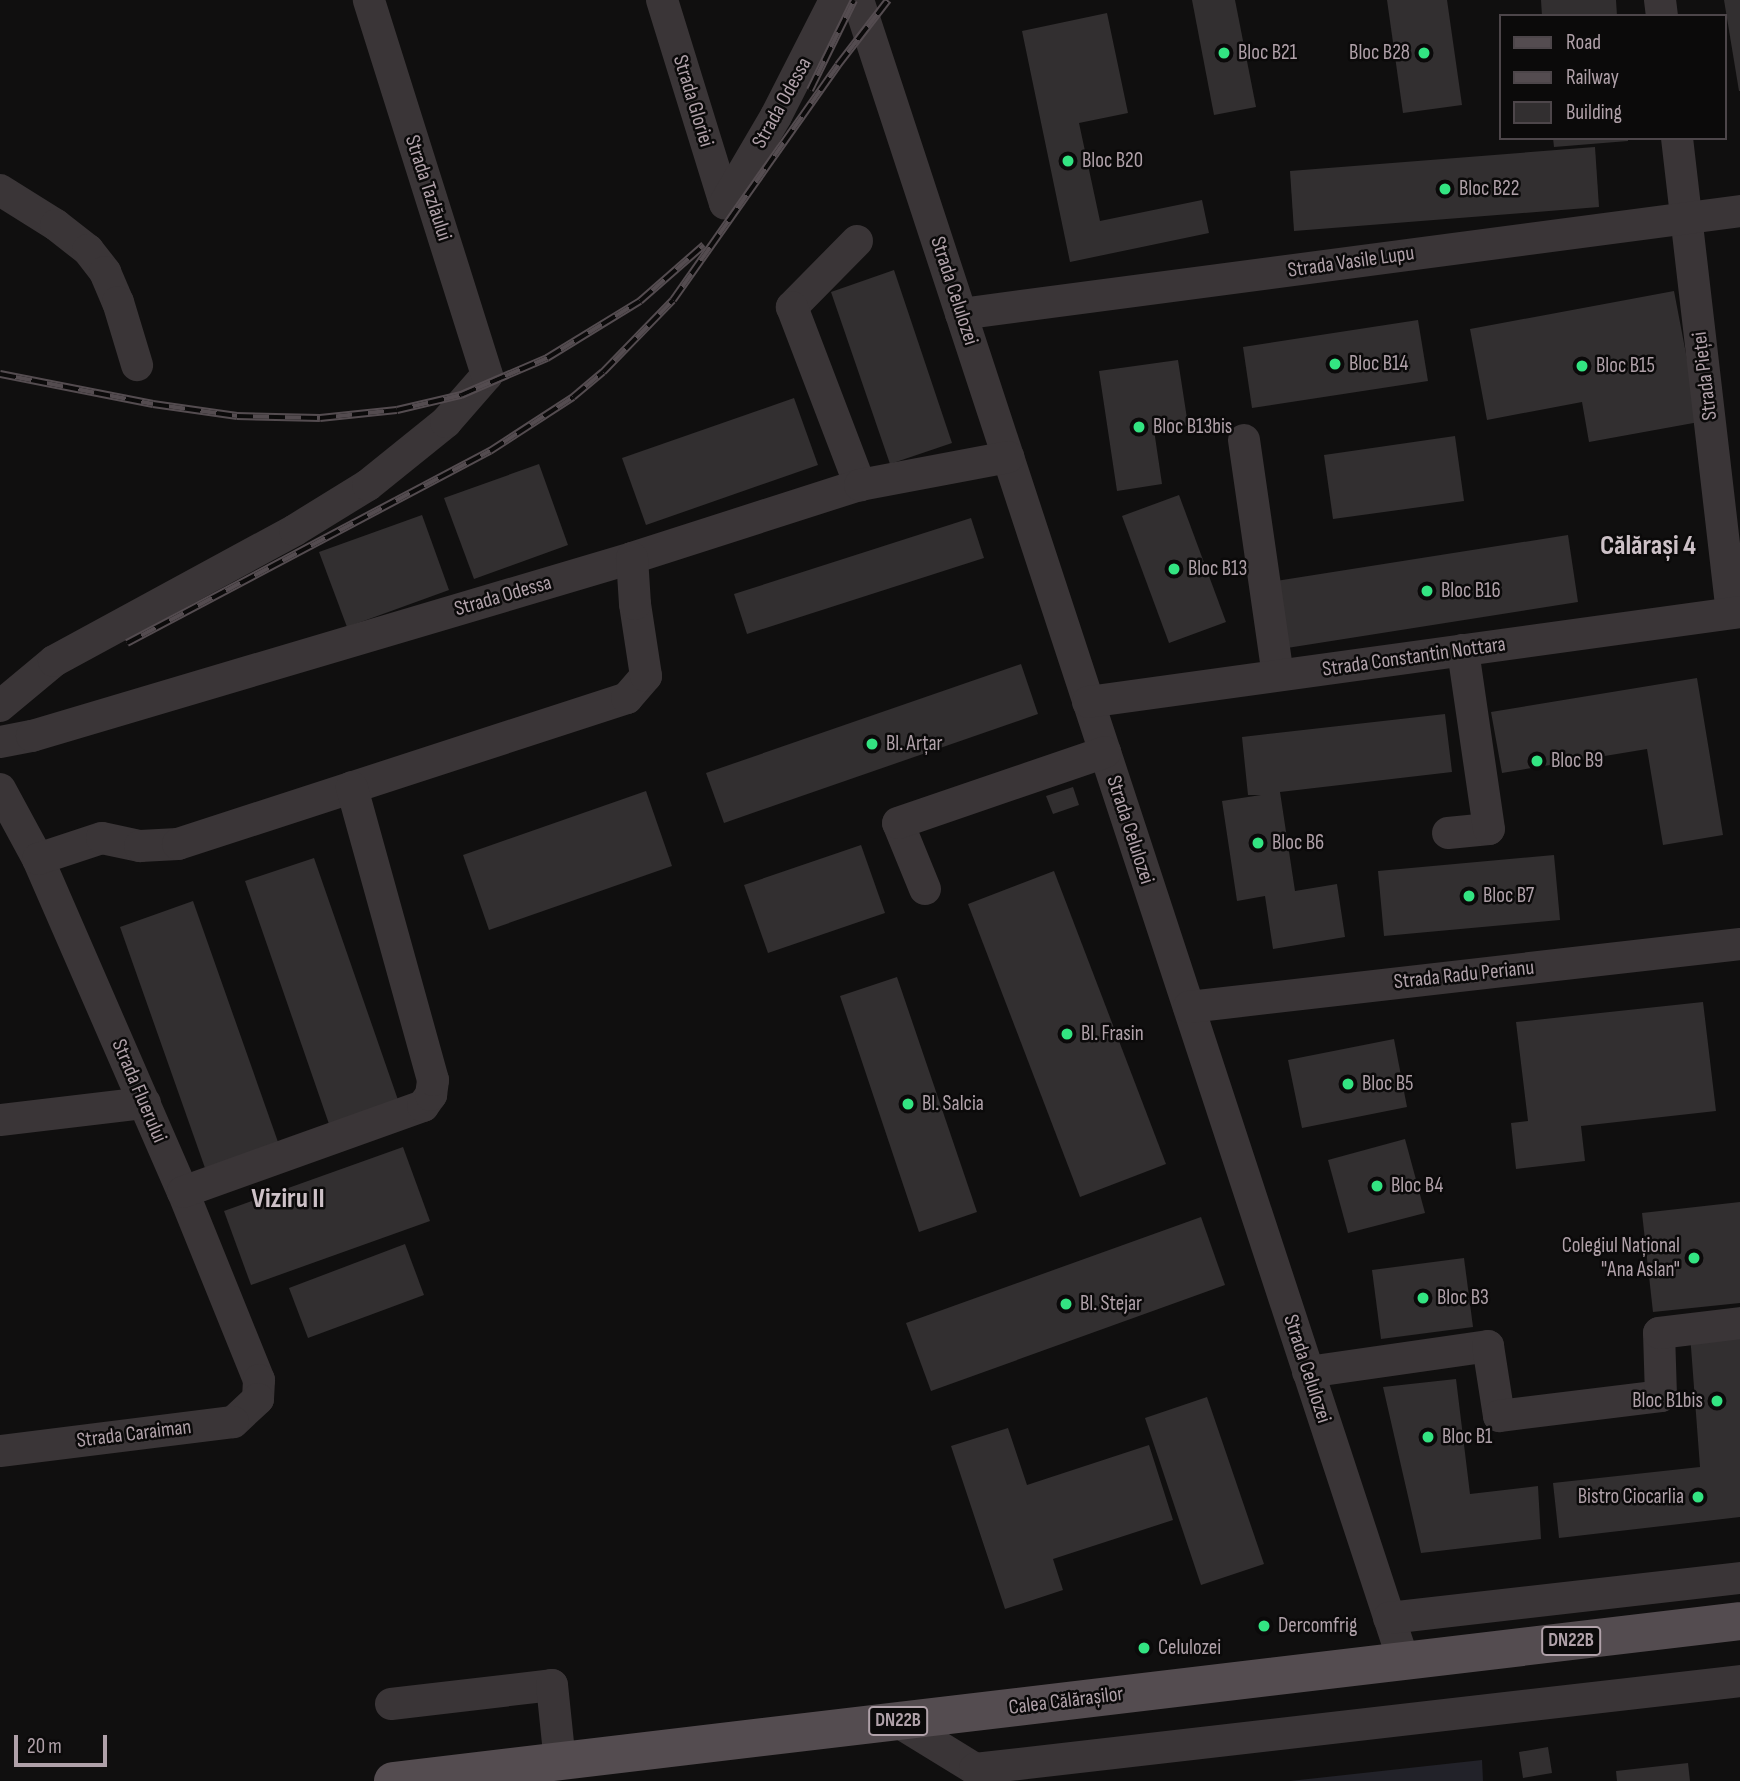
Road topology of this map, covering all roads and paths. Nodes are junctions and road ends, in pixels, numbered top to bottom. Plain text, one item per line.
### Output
1 (369, 0) edge
2 (662, 0) edge
3 (835, 0) edge
4 (858, 0) edge
5 (1677, 140) edge
6 (0, 190) edge
7 (725, 203) joint
8 (1740, 211) edge
9 (1686, 217) junction
10 (857, 241) dead end
11 (961, 314) junction
12 (137, 365) dead end
13 (1244, 440) dead end
14 (1008, 457) junction
15 (860, 485) junction
16 (632, 558) junction
17 (1736, 613) edge
18 (1463, 650) junction
19 (1278, 676) junction
20 (1088, 702) junction
21 (0, 706) edge
22 (0, 742) edge
23 (1105, 752) junction
24 (352, 788) junction
25 (0, 789) edge
26 (1448, 833) dead end
27 (38, 859) junction
28 (925, 889) dead end
29 (1740, 944) edge
30 (1189, 1007) junction
31 (145, 1103) junction
32 (0, 1120) edge
33 (183, 1192) junction
34 (1740, 1323) edge
35 (1308, 1372) junction
36 (258, 1399) joint
37 (0, 1451) edge
38 (1740, 1578) edge
39 (1389, 1618) junction
40 (1740, 1621) edge
41 (1403, 1660) junction
42 (1740, 1681) edge
43 (391, 1704) dead end
44 (897, 1721) junction
45 (559, 1762) junction
46 (497, 1775) edge
47 (393, 1781) edge

1 - 21 street, Strada Tazlăului
2 - 7 street, Strada Gloriei
3 - 7 street, Strada Odessa
4 - 11 street, Strada Celulozei
5 - 9 street, Strada Pieței
6 - 12 street
8 - 9 street, Strada Vasile Lupu
9 - 11 street, Strada Vasile Lupu
9 - 17 street, Strada Pieței
10 - 15 street
11 - 14 street, Strada Celulozei
13 - 19 street
14 - 15 street, Strada Odessa
14 - 20 street, Strada Celulozei
15 - 16 street, Strada Odessa
16 - 22 street, Strada Odessa
16 - 24 street
17 - 18 street, Strada Constantin Nottara
18 - 19 street, Strada Constantin Nottara
18 - 26 street
19 - 20 street, Strada Constantin Nottara
20 - 23 street, Strada Celulozei
23 - 28 street
23 - 30 street, Strada Celulozei
24 - 27 street
24 - 33 street
25 - 27 street, Strada Fluerului
27 - 31 street, Strada Fluerului
29 - 30 street, Strada Radu Perianu
30 - 35 street, Strada Celulozei
31 - 32 street
31 - 33 street, Strada Fluerului
33 - 36 street, Strada Fluerului
34 - 35 street
35 - 39 street, Strada Celulozei
36 - 37 street, Strada Caraiman
38 - 39 street
39 - 41 street, Strada Celulozei
40 - 41 main road, Calea Călărașilor / DN22B
41 - 44 main road, Calea Călărașilor / DN22B
42 - 44 street
43 - 45 street
44 - 45 main road, Calea Călărașilor / DN22B
45 - 46 main road, Calea Călărașilor / DN22B
46 - 47 main road, Calea Călărașilor / DN22B

